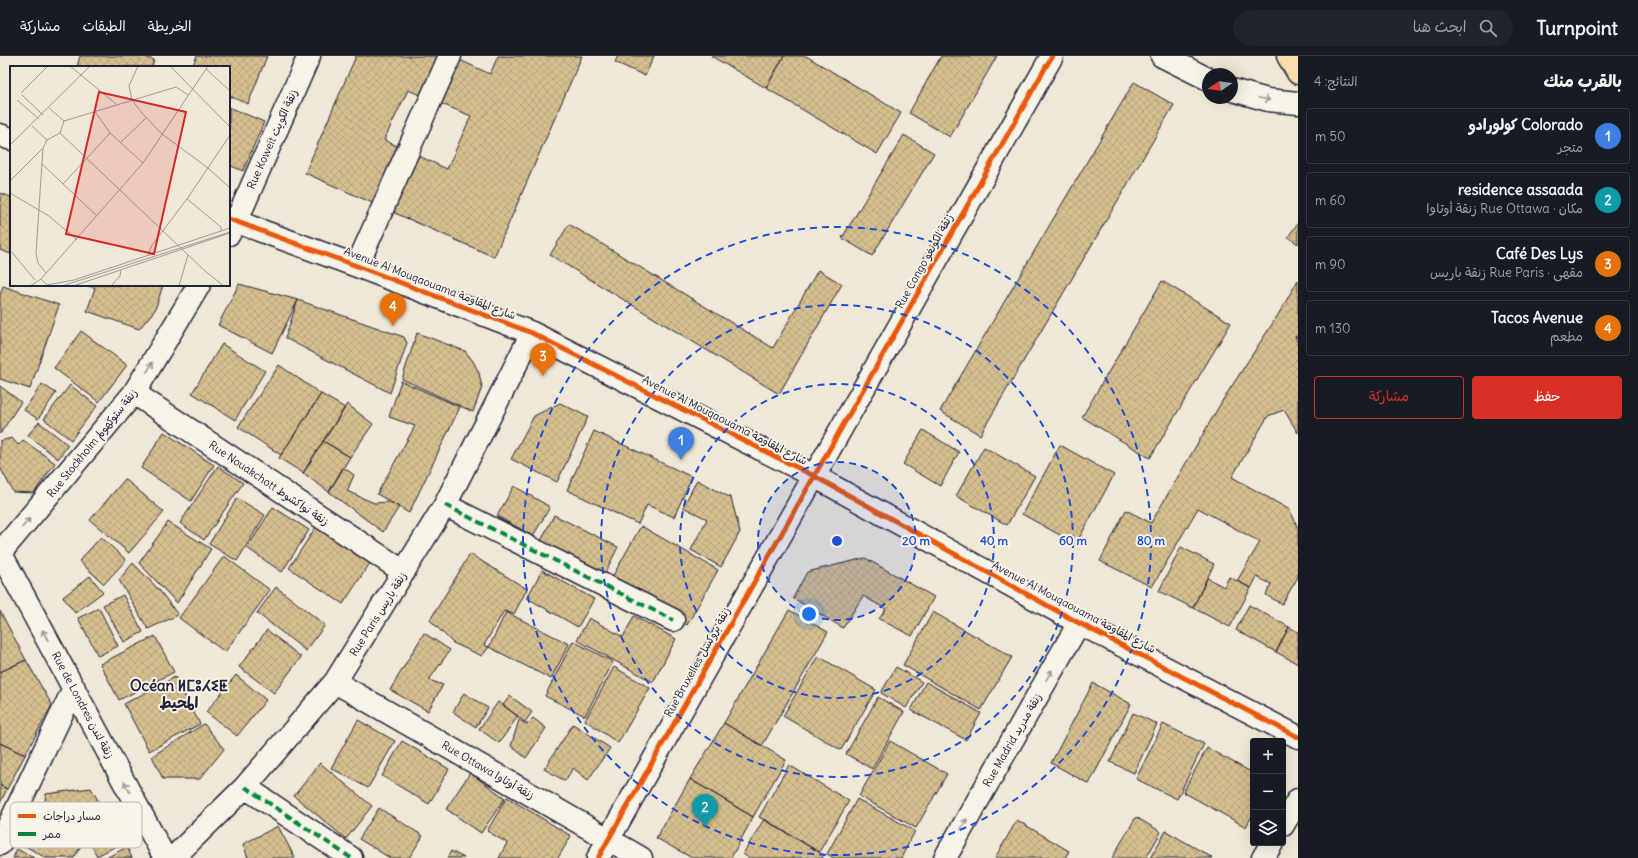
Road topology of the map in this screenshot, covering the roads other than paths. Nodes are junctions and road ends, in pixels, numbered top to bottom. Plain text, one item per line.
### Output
1 (309, 56) edge
2 (450, 56) edge
3 (1052, 56) edge
4 (1162, 56) edge
5 (1288, 56) edge
6 (1298, 73) edge
7 (1202, 76) edge
8 (1238, 92) edge
9 (1298, 103) edge
10 (0, 135) edge
11 (10, 139) edge
12 (231, 225) edge
13 (357, 266) junction
14 (198, 286) edge
15 (532, 333) junction
16 (134, 393) junction
17 (814, 476) junction
18 (445, 505) junction
19 (0, 553) edge
20 (404, 572) junction
21 (673, 620) dead end
22 (1079, 623) junction
23 (335, 682) junction
24 (74, 688) junction
25 (1298, 737) edge
26 (245, 787) junction
27 (1298, 800) edge
28 (20, 802) edge
29 (135, 802) edge
30 (142, 815) edge
31 (1286, 820) edge
32 (10, 823) edge
33 (0, 844) edge
34 (1270, 846) edge
35 (604, 849) edge
36 (165, 858) edge
37 (173, 858) edge
38 (351, 858) edge
39 (641, 858) edge
40 (945, 858) edge
41 (1263, 858) edge

1 - 12 street, Rue Koweït زنقة الكويت
2 - 13 street
3 - 17 street, Rue Congo زنقة الكونغو
4 - 7 street
5 - 6 main road
8 -> 9 street
10 - 11 street
12 - 13 street, Avenue Al Mouqaouama شارع المقاومة
13 - 15 street, Avenue Al Mouqaouama شارع المقاومة
16 -> 14 street, Rue Stockholm زنقة ستوكهولم
15 - 17 street, Avenue Al Mouqaouama شارع المقاومة
15 - 18 street, Rue Paris زنقة باريس
19 -> 16 street, Rue Stockholm زنقة ستوكهولم
16 - 20 street, Rue Nouakchott زنقة نواكشوط
17 - 22 street, Avenue Al Mouqaouama شارع المقاومة
17 - 35 street, Rue Bruxelles زنقة بروكسل
18 - 20 street, Rue Paris زنقة باريس
18 - 21 street
24 -> 19 street, Rue de Londres زنقة لندن
20 - 23 street, Rue Paris زنقة باريس
22 - 25 street, Avenue Al Mouqaouama شارع المقاومة
40 -> 22 street, Rue Madrid زنقة مدريد
23 - 26 street, Rue Paris زنقة باريس
23 - 35 street, Rue Ottawa زنقة أوتاوا
24 - 28 street
29 -> 24 street, Rue de Londres زنقة لندن
26 - 37 street, Rue Paris زنقة باريس
26 - 38 street
27 - 31 street
36 -> 30 street, Rue de Londres زنقة لندن
32 - 33 street
34 - 41 street
35 - 39 street, Rue Ottawa زنقة أوتاوا

